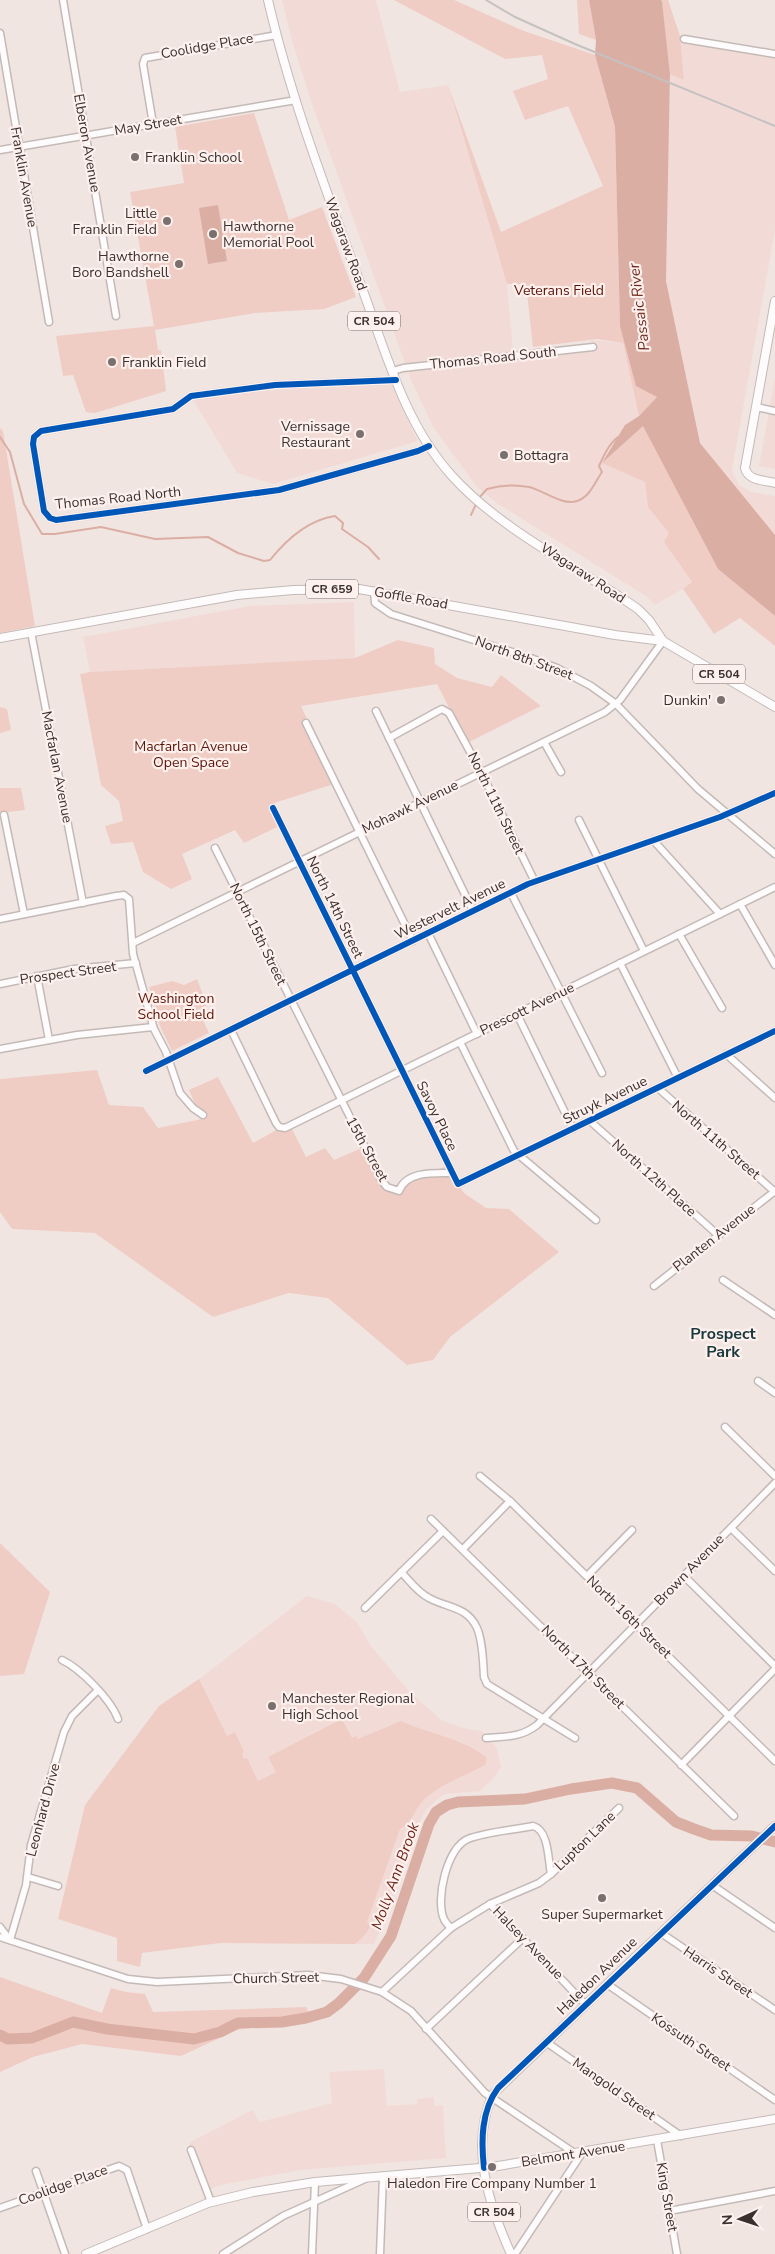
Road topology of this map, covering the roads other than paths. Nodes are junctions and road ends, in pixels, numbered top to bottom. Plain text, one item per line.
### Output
1 (63, 0) edge
2 (268, 0) edge
3 (0, 33) edge
4 (277, 35) junction
5 (684, 39) dead end
6 (775, 54) edge
7 (296, 100) junction
8 (153, 124) junction
9 (86, 135) junction
10 (19, 147) junction
11 (0, 150) edge
12 (775, 301) edge
13 (116, 316) dead end
14 (49, 322) dead end
15 (593, 347) dead end
16 (393, 372) junction
17 (396, 380) junction
18 (756, 407) junction
19 (775, 411) edge
20 (429, 446) junction
21 (775, 482) edge
22 (374, 591) junction
23 (31, 632) junction
24 (0, 638) edge
25 (663, 641) junction
26 (616, 704) junction
27 (775, 707) edge
28 (376, 711) dead end
29 (306, 723) dead end
30 (389, 738) junction
31 (544, 742) junction
32 (481, 772) junction
33 (561, 772) dead end
34 (775, 793) edge
35 (420, 802) junction
36 (273, 808) dead end
37 (726, 814) junction
38 (4, 815) dead end
39 (579, 820) dead end
40 (359, 832) junction
41 (653, 840) junction
42 (215, 848) dead end
43 (774, 851) edge
44 (599, 859) junction
45 (298, 861) junction
46 (535, 882) junction
47 (775, 887) edge
48 (238, 891) junction
49 (511, 893) junction
50 (83, 903) junction
51 (740, 904) junction
52 (473, 911) junction
53 (24, 914) junction
54 (720, 914) junction
55 (0, 919) edge
56 (428, 933) junction
57 (679, 934) junction
58 (413, 941) junction
59 (133, 943) junction
60 (644, 951) junction
61 (620, 963) junction
62 (136, 964) junction
63 (775, 966) edge
64 (352, 971) junction
65 (37, 976) junction
66 (0, 984) edge
67 (561, 992) junction
68 (291, 1001) junction
69 (722, 1008) dead end
70 (517, 1014) junction
71 (154, 1027) junction
72 (231, 1030) junction
73 (775, 1031) edge
74 (477, 1034) junction
75 (49, 1040) junction
76 (460, 1042) junction
77 (0, 1049) edge
78 (726, 1054) junction
79 (169, 1060) junction
80 (146, 1071) dead end
81 (401, 1071) junction
82 (602, 1074) dead end
83 (678, 1078) junction
84 (658, 1088) junction
85 (775, 1098) edge
86 (340, 1101) junction
87 (202, 1115) dead end
88 (590, 1121) junction
89 (573, 1130) junction
90 (520, 1155) junction
91 (451, 1173) junction
92 (399, 1191) joint
93 (775, 1191) edge
94 (596, 1220) dead end
95 (718, 1236) junction
96 (723, 1280) dead end
97 (654, 1286) dead end
98 (775, 1315) edge
99 (758, 1381) dead end
100 (775, 1393) edge
101 (725, 1427) dead end
102 (480, 1476) dead end
103 (775, 1476) edge
104 (775, 1483) edge
105 (510, 1501) junction
106 (431, 1519) dead end
107 (731, 1528) junction
108 (632, 1530) dead end
109 (443, 1531) junction
110 (463, 1548) junction
111 (775, 1571) edge
112 (401, 1572) junction
113 (587, 1576) junction
114 (684, 1576) junction
115 (366, 1608) dead end
116 (636, 1624) junction
117 (62, 1660) dead end
118 (775, 1668) edge
119 (588, 1672) junction
120 (98, 1691) junction
121 (729, 1716) junction
122 (544, 1718) junction
123 (118, 1719) dead end
124 (486, 1738) dead end
125 (575, 1738) dead end
126 (775, 1762) edge
127 (682, 1764) junction
128 (619, 1808) dead end
129 (734, 1816) dead end
130 (775, 1826) edge
131 (551, 1874) junction
132 (28, 1877) junction
133 (712, 1885) junction
134 (58, 1886) dead end
135 (490, 1904) junction
136 (0, 1927) edge
137 (451, 1928) junction
138 (775, 1928) edge
139 (661, 1933) junction
140 (0, 1937) edge
141 (523, 1938) junction
142 (10, 1940) junction
143 (607, 1984) junction
144 (382, 1992) junction
145 (586, 2004) junction
146 (775, 2010) edge
147 (426, 2028) junction
148 (546, 2042) junction
149 (492, 2098) junction
150 (775, 2100) edge
151 (775, 2120) edge
152 (682, 2136) junction
153 (657, 2140) junction
154 (191, 2150) dead end
155 (579, 2154) junction
156 (484, 2168) junction
157 (36, 2172) dead end
158 (383, 2176) junction
159 (370, 2177) junction
160 (315, 2182) junction
161 (43, 2192) junction
162 (775, 2192) edge
163 (211, 2202) junction
164 (314, 2202) junction
165 (0, 2208) edge
166 (669, 2210) junction
167 (148, 2229) junction
168 (65, 2254) edge
169 (86, 2254) edge
170 (223, 2254) edge
171 (312, 2254) edge
172 (380, 2254) edge
173 (513, 2254) edge
174 (677, 2254) edge

1 - 9 street, Elberon Avenue
2 - 4 main road, Wagaraw Road / CR 504
3 - 10 street, Franklin Avenue
4 - 7 main road, Wagaraw Road / CR 504
4 - 8 street, Coolidge Place
5 - 6 street
7 - 8 street, May Street
7 - 16 main road, Wagaraw Road / CR 504
8 - 9 street, May Street
9 - 10 street, May Street
9 - 13 street, Elberon Avenue
10 - 11 street, May Street
10 - 14 street, Franklin Avenue
12 - 18 main road
15 - 16 street, Thomas Road South
16 - 17 main road, Wagaraw Road / CR 504
17 - 20 main road, Wagaraw Road / CR 504
17 - 20 street, Thomas Road North
18 - 19 street
18 - 21 main road
20 - 25 main road, Wagaraw Road / CR 504
22 - 23 main road, Goffle Road / CR 659
22 - 25 main road, Goffle Road / CR 659
22 - 26 street, North 8th Street
23 - 24 main road, Goffle Road / CR 659
23 - 50 street, Macfarlan Avenue
25 - 26 street, Mohawk Avenue
25 - 27 main road, Goffle Road / CR 504
26 - 31 street, Mohawk Avenue
26 - 37 street, North 8th Street
28 - 30 street
29 - 40 street
30 - 32 street, North 11th Street
30 - 35 street
31 - 32 street, Mohawk Avenue
31 - 33 street
32 - 35 street, Mohawk Avenue
32 - 46 street, North 11th Street
34 - 37 street, Westervelt Avenue
35 - 40 street, Mohawk Avenue
35 - 52 street
36 - 45 street, North 14th Street
37 - 41 street, Westervelt Avenue
37 - 43 street, North 8th Street
38 - 53 street
39 - 44 street
40 - 45 street, Mohawk Avenue
40 - 58 street
41 - 44 street, Westervelt Avenue
41 - 54 street
42 - 48 street, North 15th Street
44 - 46 street, Westervelt Avenue
44 - 60 street
45 - 48 street, Mohawk Avenue
45 - 64 street, North 14th Street
46 - 49 street, Westervelt Avenue
47 - 51 street, Prescott Avenue
48 - 59 street, Mohawk Avenue
48 - 68 street, North 15th Street
49 - 52 street, Westervelt Avenue
49 - 67 street
50 - 53 street
50 - 59 street
51 - 54 street, Prescott Avenue
51 - 63 street
52 - 56 street, Westervelt Avenue
53 - 55 street
54 - 57 street, Prescott Avenue
56 - 58 street, Westervelt Avenue
56 - 74 street
57 - 60 street, Prescott Avenue
57 - 69 street
58 - 64 street, Westervelt Avenue
59 - 62 street
60 - 61 street, Prescott Avenue
61 - 67 street, Prescott Avenue
61 - 83 street, North 11th Street
62 - 65 street, Prospect Street
62 - 71 street
64 - 68 street, Westervelt Avenue
64 - 81 street, North 14th Street
65 - 66 street, Prospect Street
65 - 75 street
67 - 70 street, Prescott Avenue
67 - 82 street
68 - 72 street, Westervelt Avenue
68 - 86 street, North 15th Street
70 - 74 street, Prescott Avenue
70 - 89 street
71 - 75 street
71 - 79 street
72 - 79 street, Westervelt Avenue
72 - 86 street, Prescott Avenue
73 - 78 street, Struyk Avenue
74 - 76 street, Prescott Avenue
75 - 77 street
76 - 81 street, Prescott Avenue
76 - 90 street
78 - 83 street, Struyk Avenue
78 - 85 street
79 - 80 street, Westervelt Avenue
79 - 87 street
81 - 86 street, Prescott Avenue
81 - 91 street, Savoy Place
83 - 84 street, Struyk Avenue
84 - 88 street, Struyk Avenue
84 - 93 street, North 11th Street
86 - 92 street, 15th Street
88 - 89 street, Struyk Avenue
88 - 95 street, North 12th Place
89 - 90 street, Struyk Avenue
90 - 91 street, Struyk Avenue
90 - 94 street
91 - 92 street, Struyk Avenue
93 - 95 street, Planten Avenue
95 - 97 street, Planten Avenue
96 - 98 street
99 - 100 street
101 - 103 street
102 - 105 street, North 16th Street
104 - 107 street, Brown Avenue
105 - 110 street
105 - 113 street, North 16th Street
106 - 109 street, North 17th Street
107 - 111 street
107 - 114 street, Brown Avenue
108 - 113 street
109 - 110 street, North 17th Street
109 - 112 street
110 - 119 street, North 17th Street
112 - 115 street
112 - 122 street
113 - 116 street, North 16th Street
114 - 116 street, Brown Avenue
114 - 118 street
116 - 119 street, Brown Avenue
116 - 121 street, North 16th Street
117 - 120 street
118 - 121 street
119 - 122 street, Brown Avenue
119 - 127 street, North 17th Street
120 - 123 street
120 - 132 street, Leonhard Drive
121 - 126 street, North 16th Street
121 - 127 street
122 - 124 street, Brown Avenue
122 - 125 street
127 - 129 street, North 17th Street
128 - 131 street, Lupton Lane
130 - 133 main road, Haledon Avenue / CR 504
131 - 135 street, Lupton Lane
131 - 137 street, Lupton Lane
132 - 134 street
132 - 142 street, Leonhard Drive
133 - 138 street
133 - 139 main road, Haledon Avenue / CR 504
135 - 137 street, Lupton Lane
135 - 141 street, Halsey Avenue
136 - 142 street
137 - 144 street, Lupton Lane
139 - 143 main road, Haledon Avenue / CR 504
139 - 146 street, Harris Street
140 - 142 street, Church Street
141 - 145 street, Halsey Avenue
141 - 147 street
142 - 144 street, Church Street
143 - 145 main road, Haledon Avenue / CR 504
143 - 150 street, Kossuth Street
144 - 147 street, Church Street
145 - 148 main road, Haledon Avenue / CR 504
147 - 149 street, Church Street
148 - 149 main road, Haledon Avenue / CR 504
148 - 152 street, Mangold Street
149 - 155 street, Church Street
149 - 156 main road, Haledon Avenue / CR 504
151 - 152 main road, Belmont Avenue
152 - 153 main road, Belmont Avenue
153 - 155 main road, Belmont Avenue
153 - 166 street, King Street
154 - 163 street
155 - 156 main road, Belmont Avenue
155 - 173 street
156 - 158 main road, Belmont Avenue
156 - 173 main road, CR 504
157 - 161 street
158 - 159 main road, Belmont Avenue
158 - 172 street
159 - 160 main road, Belmont Avenue
159 - 164 street, Belmont Avenue
160 - 163 main road, Belmont Avenue
160 - 164 street
161 - 165 street, Coolidge Place
161 - 167 street, Coolidge Place
161 - 168 street
162 - 166 street
163 - 167 main road, Belmont Avenue
164 - 170 street, Belmont Avenue
164 - 171 street
166 - 174 street, King Street
167 - 169 main road, Belmont Avenue

